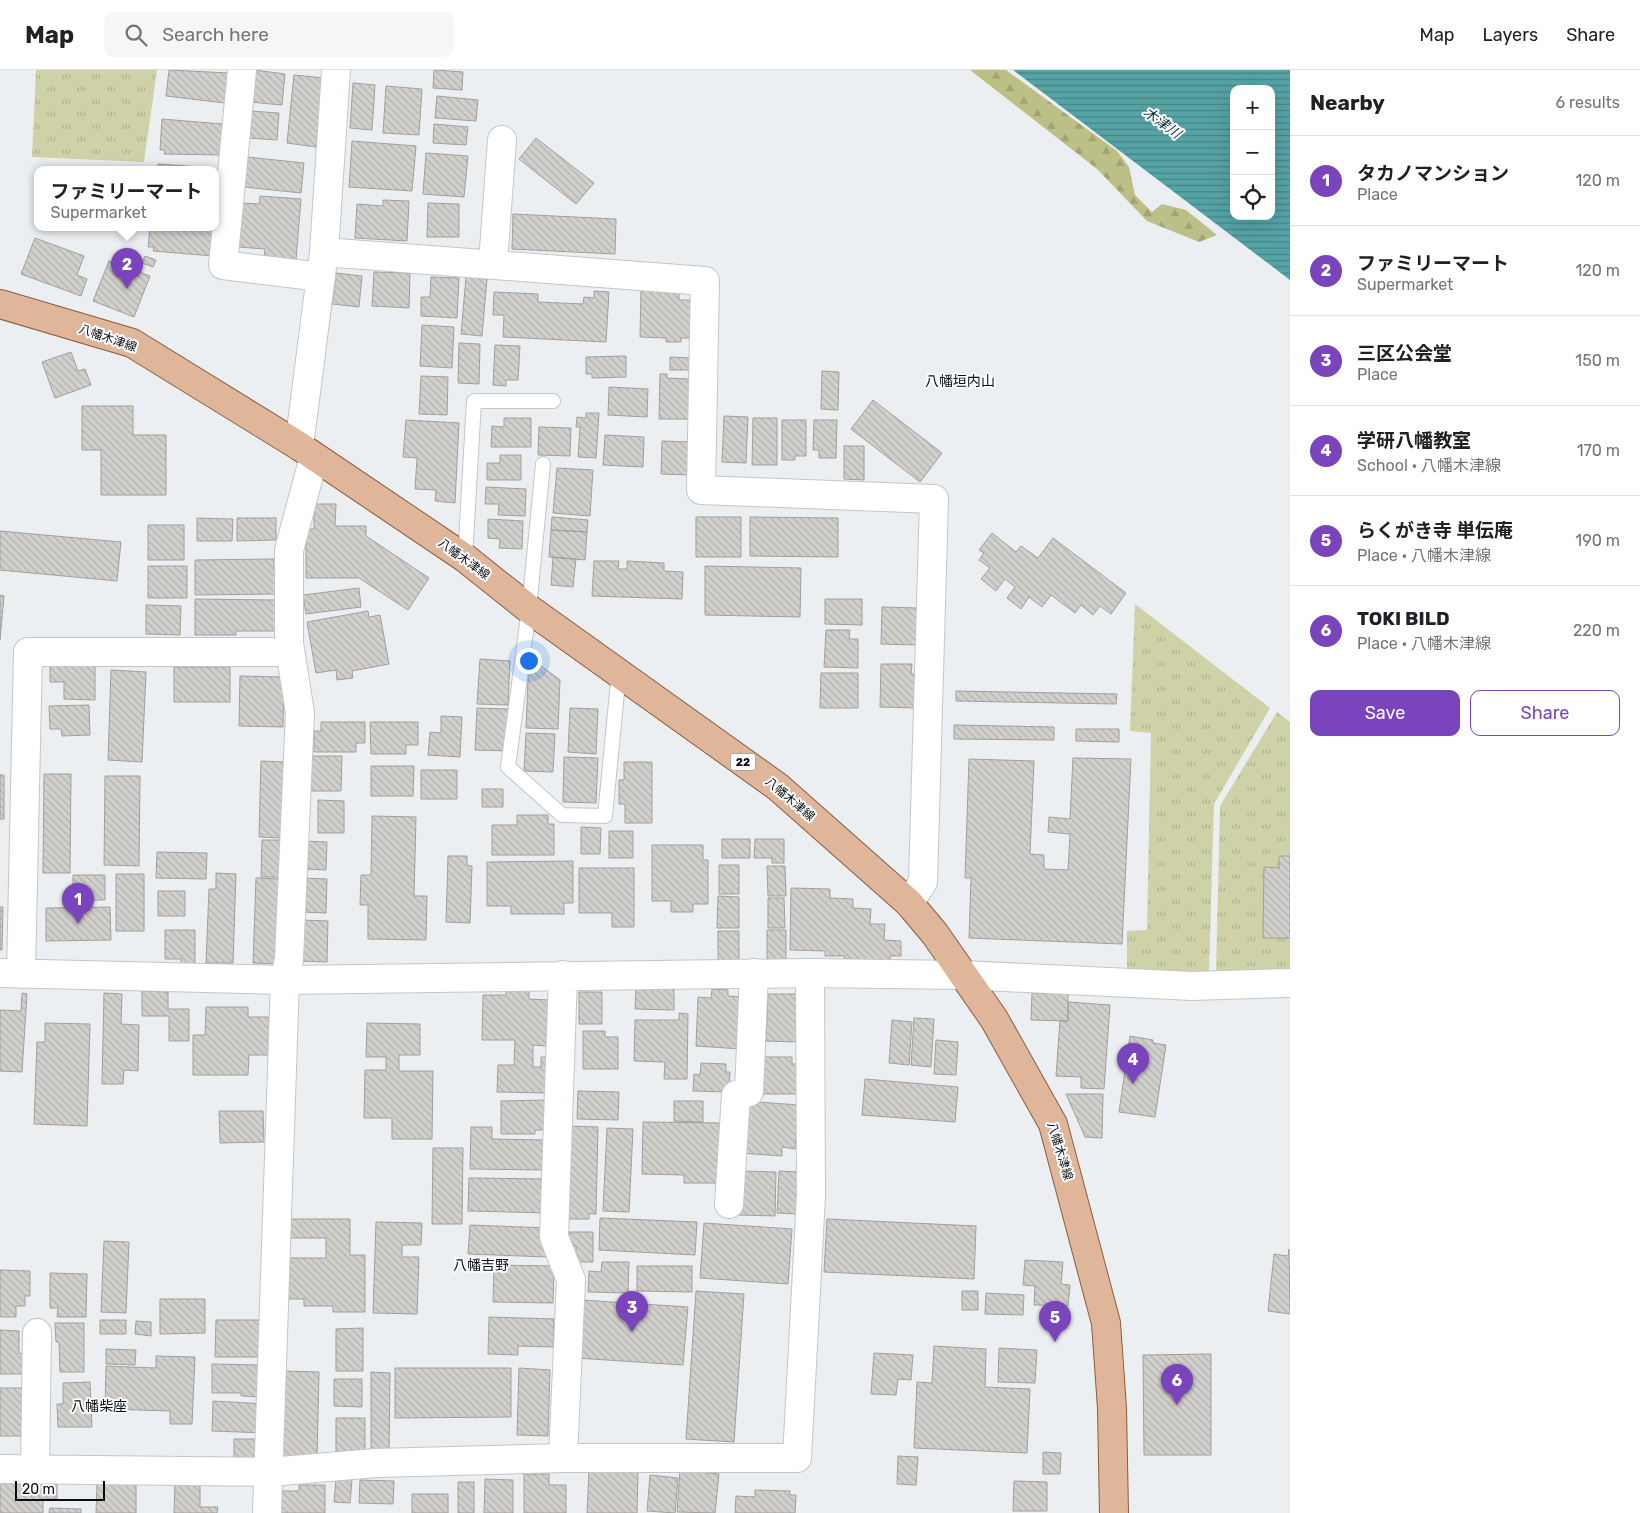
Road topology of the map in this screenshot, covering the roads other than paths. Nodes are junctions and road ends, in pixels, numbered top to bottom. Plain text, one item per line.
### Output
1 (242, 70) edge
2 (336, 70) edge
3 (502, 140) dead end
4 (493, 264) junction
5 (323, 265) junction
6 (0, 304) edge
7 (553, 401) dead end
8 (307, 452) junction
9 (543, 464) dead end
10 (465, 558) junction
11 (529, 609) junction
12 (290, 652) junction
13 (619, 672) junction
14 (909, 903) junction
15 (754, 973) junction
16 (810, 973) junction
17 (10, 974) edge
18 (563, 975) junction
19 (963, 975) junction
20 (285, 980) junction
21 (1290, 983) edge
22 (729, 1204) dead end
23 (36, 1333) dead end
24 (563, 1458) junction
25 (0, 1469) edge
26 (35, 1469) junction
27 (270, 1472) junction
28 (267, 1513) edge
29 (1114, 1513) edge

1 - 5 street
2 - 5 street
3 - 4 street
4 - 5 street
4 - 14 street
5 - 8 street
6 - 8 main road, 八幡木津線 / 22
7 - 10 lane
8 - 10 main road, 八幡木津線 / 22
8 - 12 street
9 - 11 lane
10 - 11 main road, 八幡木津線 / 22
11 - 13 main road, 八幡木津線 / 22
11 - 13 lane
12 - 17 street
12 - 20 street
13 - 14 main road, 八幡木津線 / 22
14 - 19 main road, 八幡木津線 / 22
15 - 16 street
15 - 18 street
15 - 22 street
16 - 19 street
16 - 24 street
17 - 20 street
18 - 20 street
18 - 24 street
19 - 21 street
19 - 29 main road, 八幡木津線 / 22
20 - 27 street
23 - 26 street
24 - 27 street
25 - 26 street
26 - 27 street
27 - 28 street

